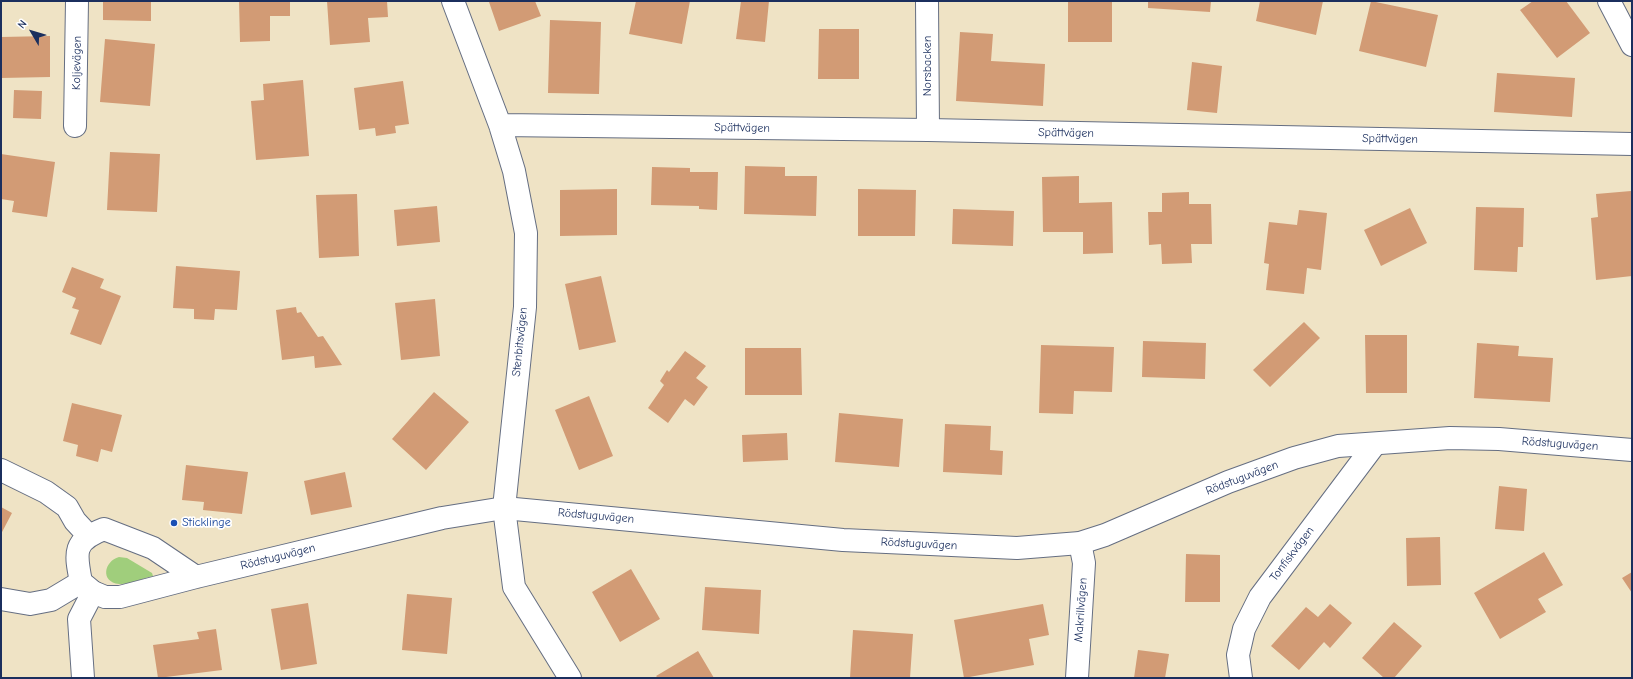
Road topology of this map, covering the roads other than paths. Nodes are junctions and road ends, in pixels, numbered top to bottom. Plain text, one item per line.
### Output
1 (78, 1) edge
2 (453, 1) edge
3 (927, 1) edge
4 (1609, 1) edge
5 (1632, 45) edge
6 (500, 125) junction
7 (76, 126) dead end
8 (928, 130) junction
9 (1632, 144) edge
10 (1375, 444) junction
11 (1632, 450) edge
12 (1, 470) edge
13 (504, 508) junction
14 (88, 535) junction
15 (1080, 543) junction
16 (196, 577) junction
17 (87, 587) junction
18 (1, 599) edge
19 (83, 678) edge
20 (570, 678) edge
21 (1077, 678) edge
22 (1241, 678) edge

1 - 7 street, Koljevägen
2 - 6 street, Stenbitsvägen
3 - 8 street, Norsbacken
4 - 5 street
6 - 8 street, Spättvägen
6 - 13 street, Stenbitsvägen
8 - 9 street, Spättvägen
10 - 11 street, Rödstuguvägen
10 - 15 street, Rödstuguvägen
10 - 22 street, Tonfiskvägen
12 - 14 street
13 - 15 street, Rödstuguvägen
13 - 16 street, Rödstuguvägen
13 - 20 street, Stenbitsvägen
14 - 16 street
14 - 17 street
15 - 21 street, Makrillvägen
16 - 17 street, Rödstuguvägen
17 - 18 street
17 - 19 street

